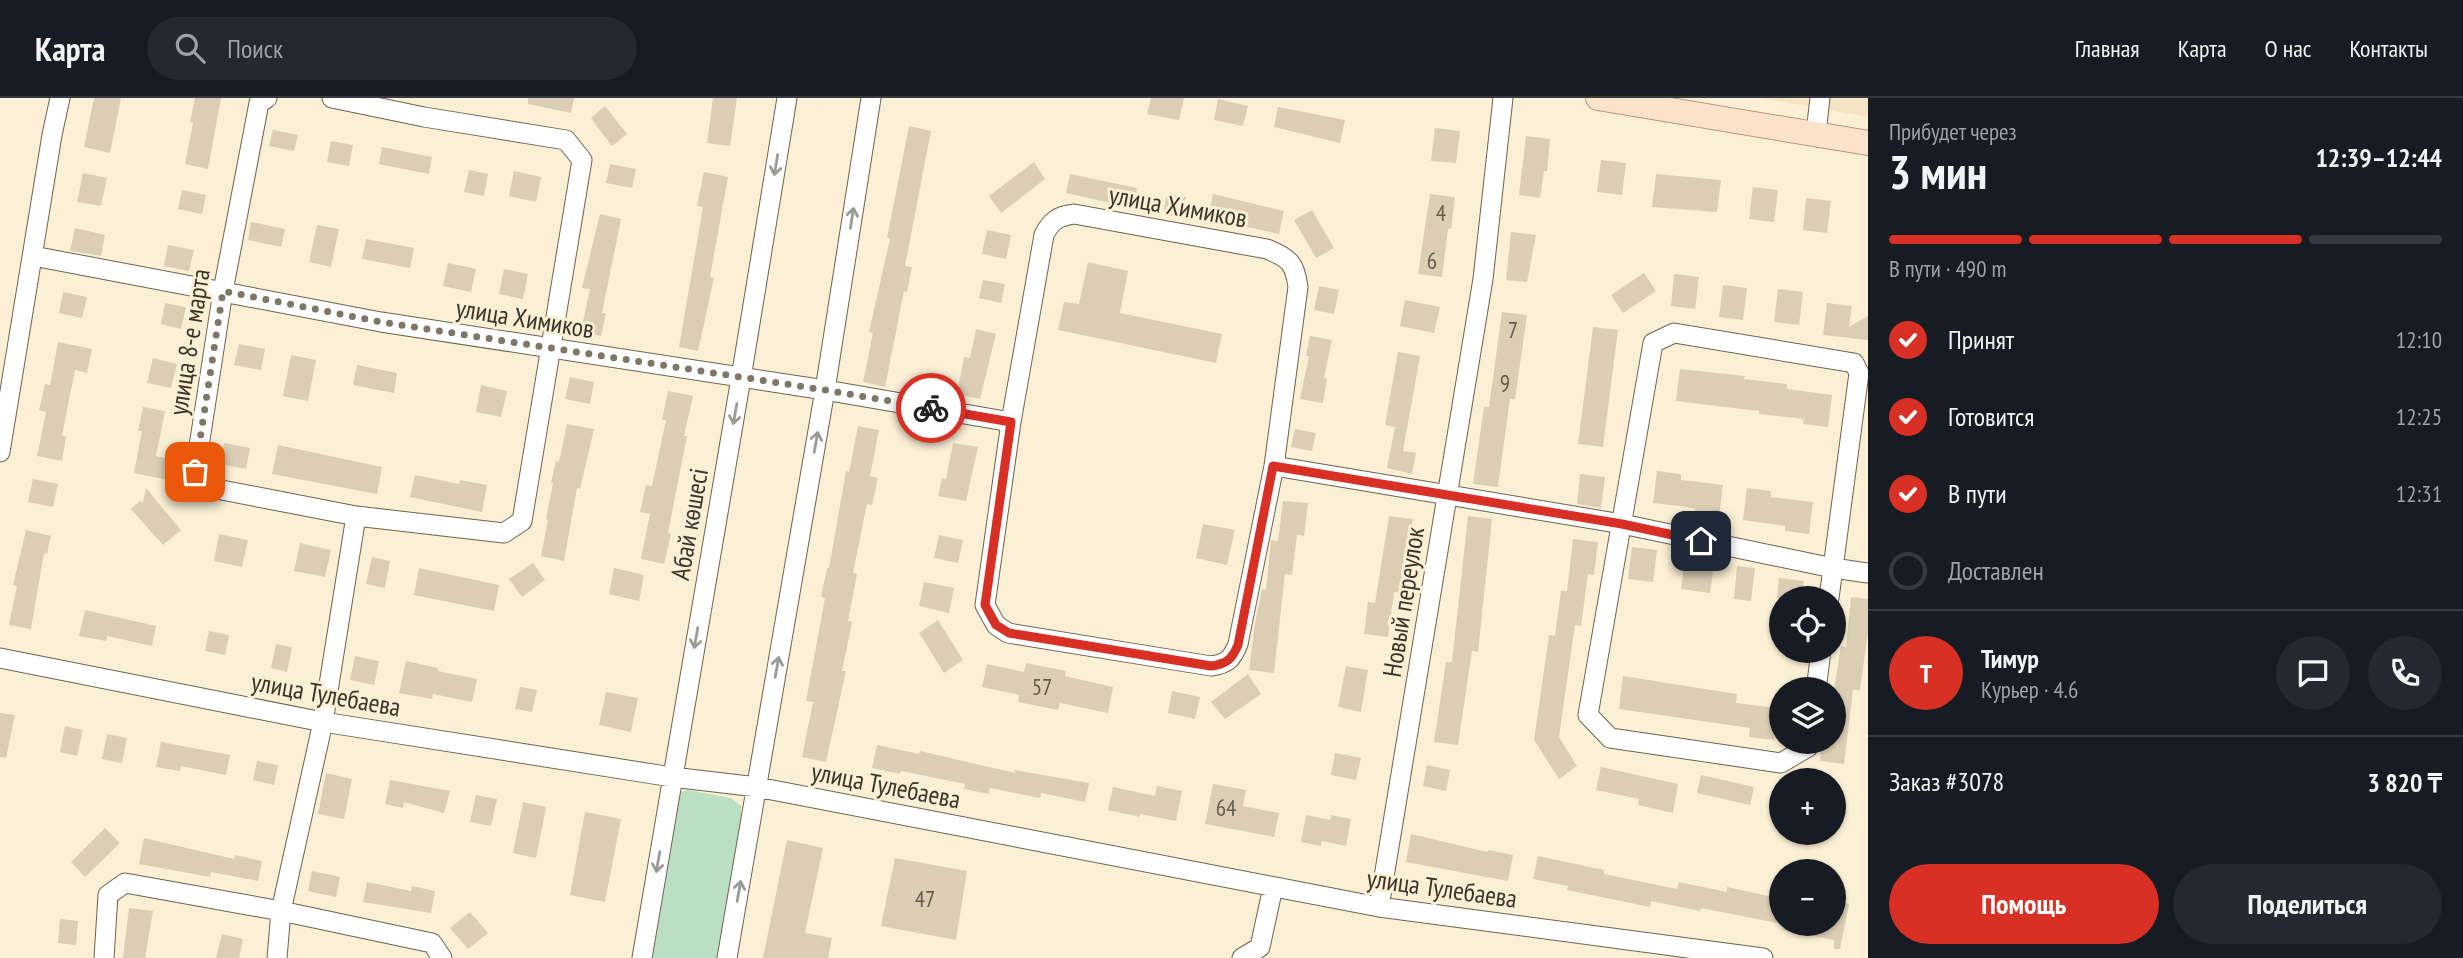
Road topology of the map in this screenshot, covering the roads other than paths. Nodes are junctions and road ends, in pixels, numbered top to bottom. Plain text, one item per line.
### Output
1 (60, 98) edge
2 (267, 98) edge
3 (332, 98) edge
4 (787, 98) edge
5 (871, 98) edge
6 (1503, 98) edge
7 (1598, 98) edge
8 (1820, 98) edge
9 (425, 108) edge
10 (1816, 133) junction
11 (1868, 143) edge
12 (33, 256) junction
13 (223, 291) junction
14 (550, 349) junction
15 (741, 378) junction
16 (825, 390) junction
17 (1011, 422) junction
18 (0, 452) edge
19 (1273, 466) junction
20 (1447, 496) junction
21 (356, 516) junction
22 (1622, 524) junction
23 (1833, 568) junction
24 (1868, 573) edge
25 (1831, 586) edge
26 (0, 658) edge
27 (323, 722) junction
28 (1796, 754) edge
29 (672, 777) junction
30 (757, 787) junction
31 (1273, 887) junction
32 (1379, 907) junction
33 (281, 911) junction
34 (1756, 957) edge
35 (104, 958) edge
36 (277, 958) edge
37 (442, 958) edge
38 (642, 958) edge
39 (727, 958) edge
40 (1242, 958) edge

1 - 12 street
2 - 13 street, улица 8-е марта
3 - 9 street, улица 8-е марта
4 -> 15 street, Абай көшесі
16 -> 5 street
6 - 20 street, Новый переулок
7 - 10 main road
8 - 10 street
9 - 14 street, улица 8-е марта
10 - 11 main road
12 - 13 street, улица Химиков
12 - 18 street
13 - 14 street, улица Химиков
13 - 21 street, улица 8-е марта
14 - 15 street, улица Химиков
14 - 21 street, улица 8-е марта
15 - 16 street, улица Химиков
15 -> 29 street, Абай көшесі
16 - 17 street, улица Химиков
30 -> 16 street
17 - 19 street, улица Химиков
17 - 19 street, улица Химиков
19 - 20 street
20 - 22 street
20 - 32 street, Новый переулок
21 - 27 street
22 - 23 street
22 - 23 street
22 - 28 street
23 - 24 street
23 - 25 street
26 - 27 street, улица Тулебаева
27 - 29 street, улица Тулебаева
27 - 33 street
29 - 30 street, улица Тулебаева
29 -> 38 street, Абай көшесі
30 - 31 street, улица Тулебаева
39 -> 30 street
31 - 32 street, улица Тулебаева
31 - 40 street
32 - 34 street, улица Тулебаева
33 - 35 street
33 - 36 street
33 - 37 street

